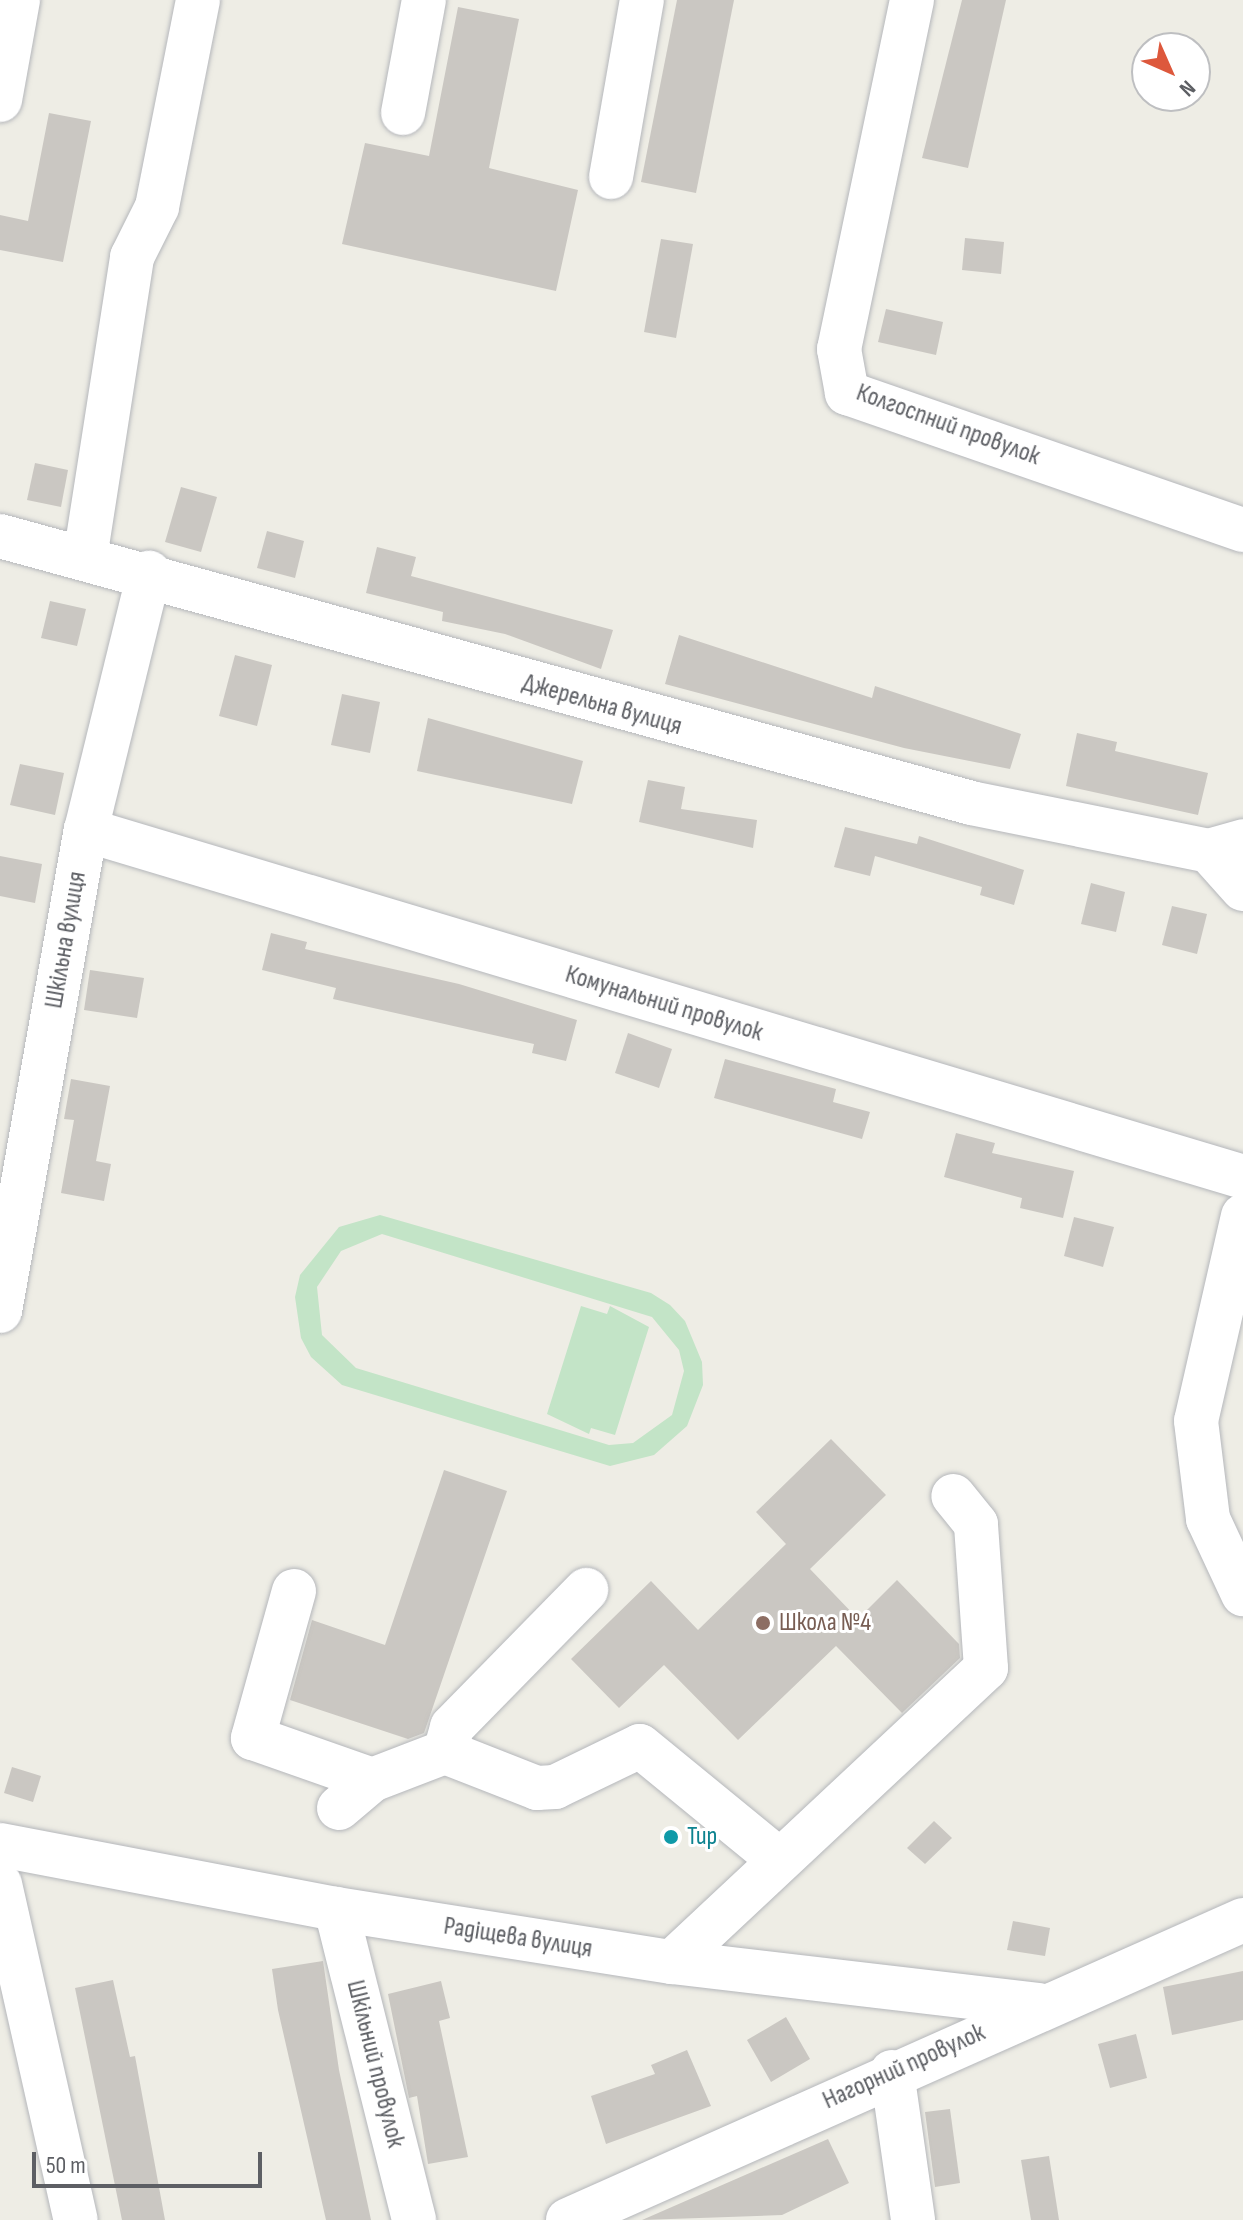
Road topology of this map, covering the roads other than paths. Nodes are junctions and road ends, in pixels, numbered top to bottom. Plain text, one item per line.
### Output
1 (18, 0) edge
2 (198, 0) edge
3 (424, 0) edge
4 (642, 0) edge
5 (912, 0) edge
6 (0, 100) edge
7 (403, 113) dead end
8 (611, 177) dead end
9 (1243, 530) edge
10 (0, 536) edge
11 (85, 558) junction
12 (149, 573) junction
13 (86, 830) junction
14 (1226, 846) edge
15 (1243, 889) edge
16 (1243, 1177) edge
17 (1243, 1216) edge
18 (0, 1311) edge
19 (953, 1496) dead end
20 (586, 1590) dead end
21 (294, 1591) dead end
22 (1243, 1594) edge
23 (445, 1752) junction
24 (372, 1780) junction
25 (339, 1808) dead end
26 (0, 1845) edge
27 (778, 1859) junction
28 (0, 1884) edge
29 (336, 1909) junction
30 (1243, 1920) edge
31 (672, 1962) junction
32 (1039, 2005) junction
33 (892, 2072) junction
34 (76, 2220) edge
35 (414, 2220) edge
36 (568, 2220) edge
37 (913, 2220) edge

1 - 6 street
2 - 11 street
3 - 7 street
4 - 8 street
5 - 9 street, Колгоспний провулок
10 - 11 street, Джерельна вулиця
11 - 12 street, Джерельна вулиця
12 - 13 street, Шкільна вулиця
12 - 14 street, Джерельна вулиця
13 - 16 street, Комунальний провулок
13 - 18 street, Шкільна вулиця
14 - 15 street
17 - 22 street
19 - 27 street
20 - 23 street
21 - 24 street
23 - 24 street
23 - 27 street
24 - 25 street
26 - 29 street, Радіщева вулиця
27 - 31 street
28 - 34 street
29 - 31 street, Радіщева вулиця
29 - 35 street, Шкільний провулок
30 - 32 street, Нагорний провулок
31 - 32 street, Радіщева вулиця
32 - 33 street, Нагорний провулок
33 - 36 street, Нагорний провулок
33 - 37 street

